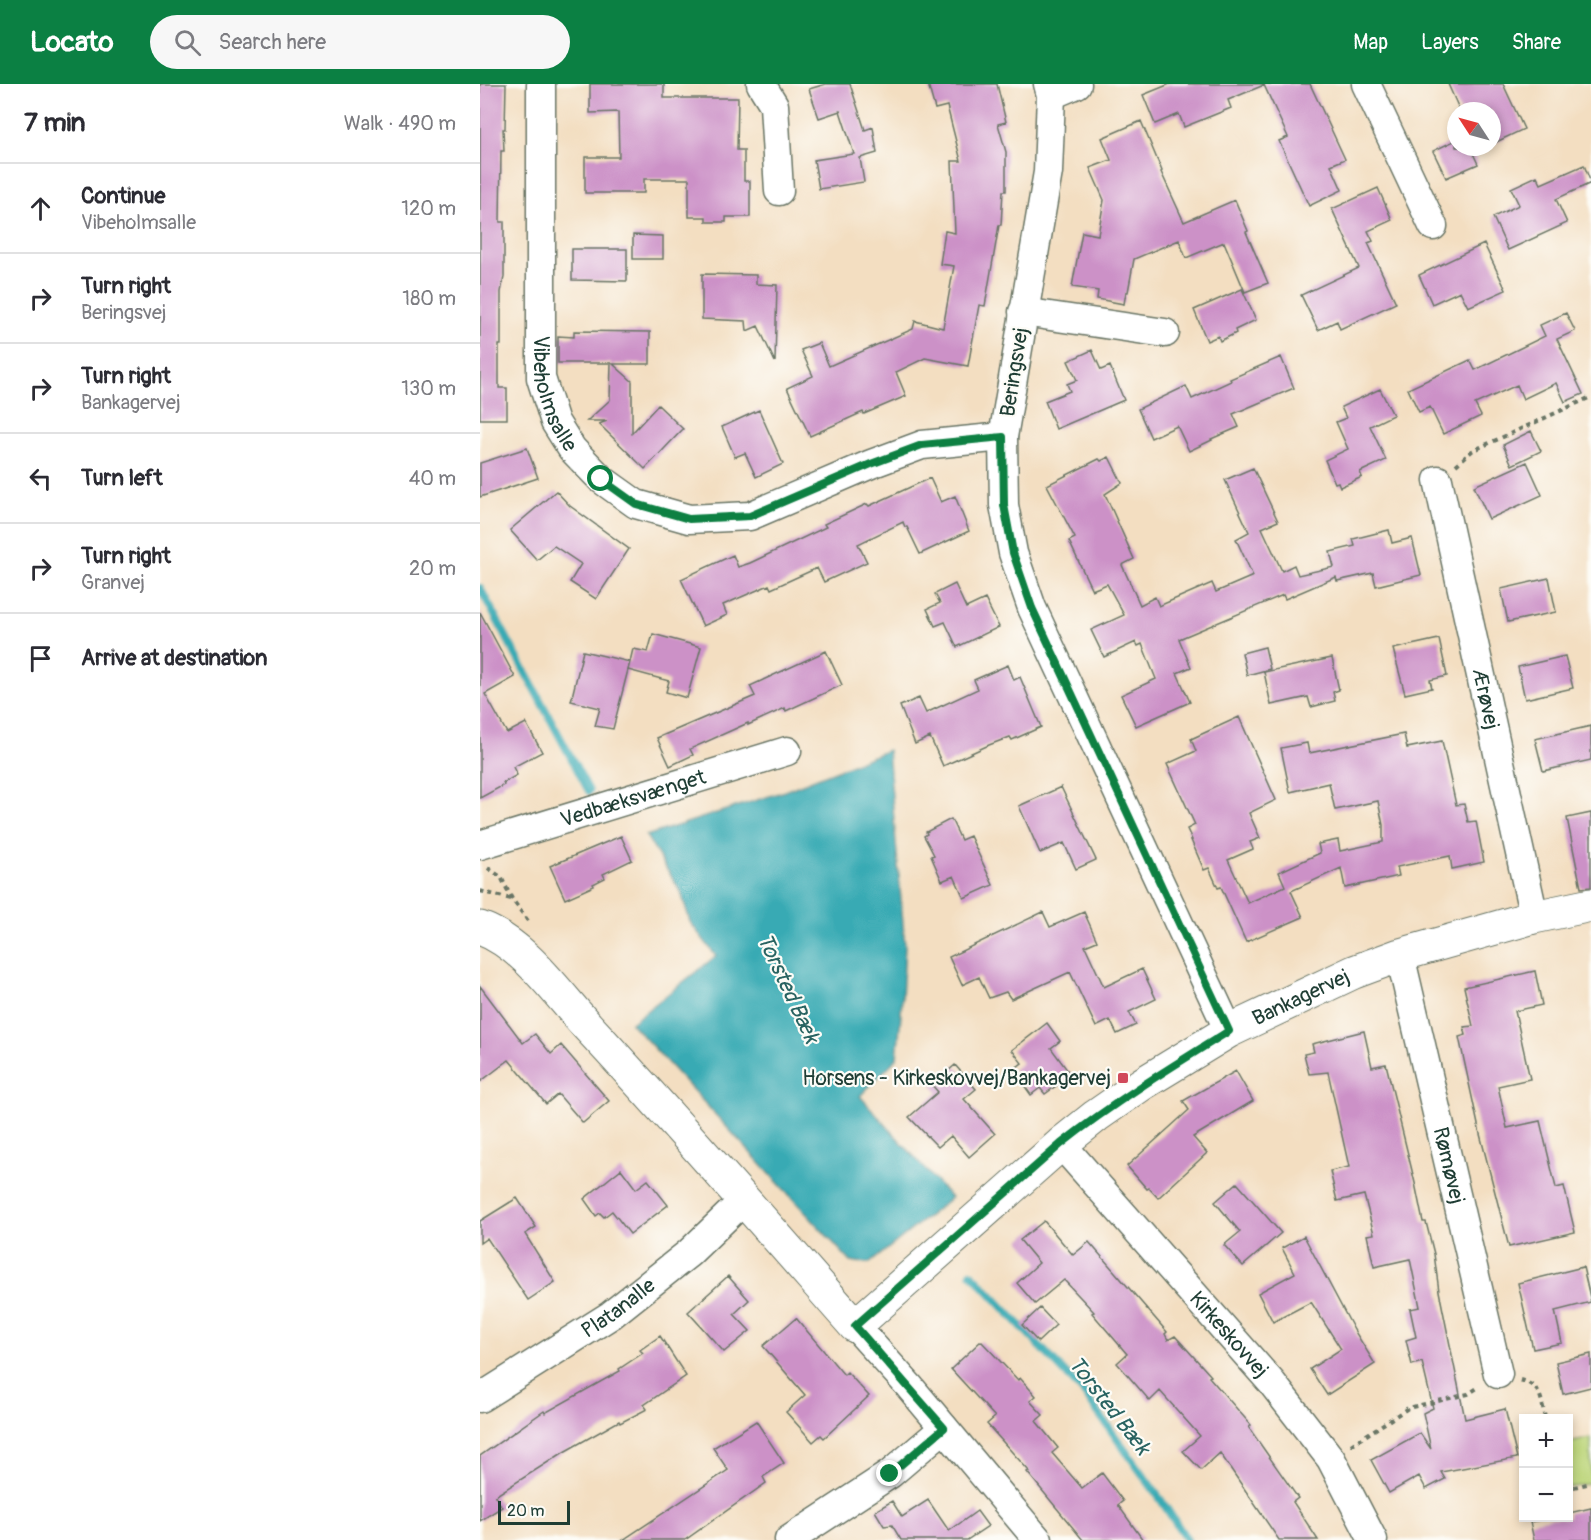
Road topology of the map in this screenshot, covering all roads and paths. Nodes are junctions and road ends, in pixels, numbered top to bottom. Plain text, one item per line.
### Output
1 (541, 84) edge
2 (761, 84) edge
3 (1077, 84) edge
4 (1366, 84) edge
5 (1050, 89) edge
6 (779, 191) dead end
7 (1433, 226) dead end
8 (1023, 312) junction
9 (1165, 333) dead end
10 (1591, 397) edge
11 (1003, 437) junction
12 (1438, 480) joint
13 (787, 751) dead end
14 (480, 845) edge
15 (480, 891) edge
16 (512, 899) dead end
17 (1591, 905) edge
18 (1534, 917) junction
19 (480, 928) edge
20 (1400, 956) junction
21 (1229, 1031) junction
22 (1061, 1144) junction
23 (744, 1200) junction
24 (855, 1326) junction
25 (1498, 1374) junction
26 (480, 1398) edge
27 (1544, 1414) edge
28 (944, 1428) junction
29 (1331, 1459) junction
30 (1591, 1483) edge
31 (1573, 1487) edge
32 (789, 1540) edge
33 (1038, 1540) edge
34 (1373, 1540) edge

1 - 11 street, Vibeholmsalle
2 - 6 street
3 - 5 street
4 - 7 street
5 - 8 street, Beringsvej
8 - 9 street, Beringsvej
8 - 11 street, Beringsvej
10 - 12 path
11 - 21 street, Beringsvej
12 - 18 street, Ærøvej
13 - 14 street, Vedbæksvænget
15 - 16 path
17 - 18 street, Bankagervej
18 - 20 street, Bankagervej
19 - 23 street
20 - 21 street, Bankagervej
20 - 25 street, Rømøvej
21 - 22 street, Bankagervej
22 - 24 street, Bankagervej
22 - 29 street, Kirkeskovvej
23 - 24 street
23 - 26 street, Platanalle
24 - 28 street
25 - 27 path
25 - 29 path
28 - 32 street
28 - 33 street
29 - 34 street, Kirkeskovvej
30 - 31 path

